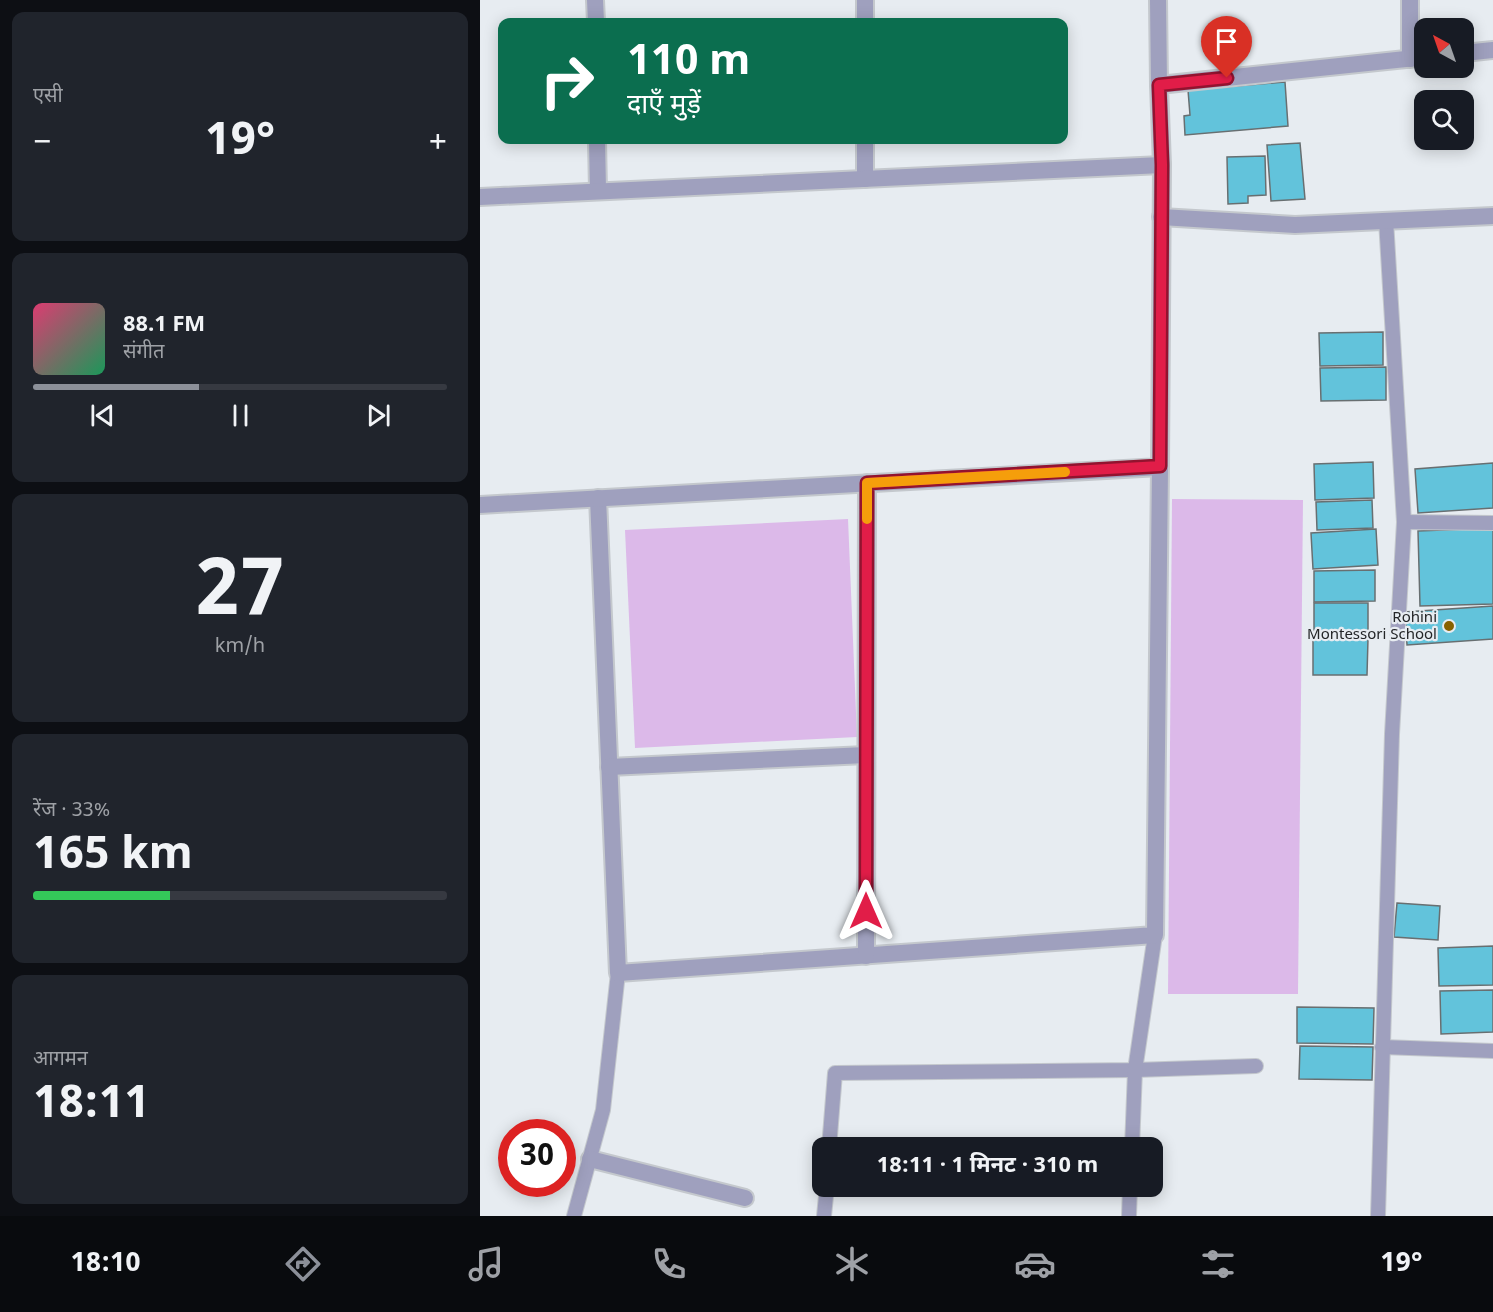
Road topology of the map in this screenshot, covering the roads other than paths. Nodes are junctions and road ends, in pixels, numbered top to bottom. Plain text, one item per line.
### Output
1 (596, 0) edge
2 (865, 0) edge
3 (1158, 0) edge
4 (1410, 0) edge
5 (596, 18) edge
6 (865, 18) edge
7 (1414, 33) edge
8 (1493, 50) edge
9 (1474, 52) edge
10 (1414, 58) edge
11 (1159, 85) junction
12 (597, 144) edge
13 (865, 144) edge
14 (1162, 165) junction
15 (865, 179) junction
16 (598, 191) junction
17 (480, 197) edge
18 (1493, 216) edge
19 (1161, 217) junction
20 (1386, 220) junction
21 (1160, 466) junction
22 (867, 483) junction
23 (598, 498) junction
24 (480, 505) edge
25 (1404, 522) junction
26 (1493, 523) edge
27 (866, 755) junction
28 (609, 767) junction
29 (1155, 935) junction
30 (866, 956) junction
31 (618, 974) junction
32 (1382, 1047) junction
33 (1493, 1051) edge
34 (1256, 1066) dead end
35 (1135, 1070) junction
36 (830, 1137) edge
37 (1132, 1137) edge
38 (590, 1159) junction
39 (825, 1197) edge
40 (1130, 1197) edge
41 (745, 1198) dead end
42 (574, 1216) edge
43 (824, 1216) edge
44 (1129, 1216) edge
45 (1378, 1216) edge

1 - 5 street
2 - 6 street
3 - 11 street
4 - 7 street
8 - 9 street
10 - 11 street
11 - 14 street
12 - 16 street
13 - 15 street
14 - 15 street
14 - 19 street
15 - 16 street
16 - 17 street
18 - 20 street
19 - 20 street
19 - 21 street
20 - 25 lane
21 - 22 street
21 - 29 street
22 - 23 street
22 - 27 street
23 - 24 street
23 - 28 street
25 - 26 lane
25 - 32 lane
27 - 28 street
27 - 30 street
28 - 31 street
29 - 30 street
29 - 35 lane
30 - 31 street
31 - 38 lane
32 - 33 lane
32 - 45 lane
34 - 35 lane
35 - 36 lane
35 - 37 lane
38 - 41 street
38 - 42 lane
39 - 43 lane
40 - 44 lane

